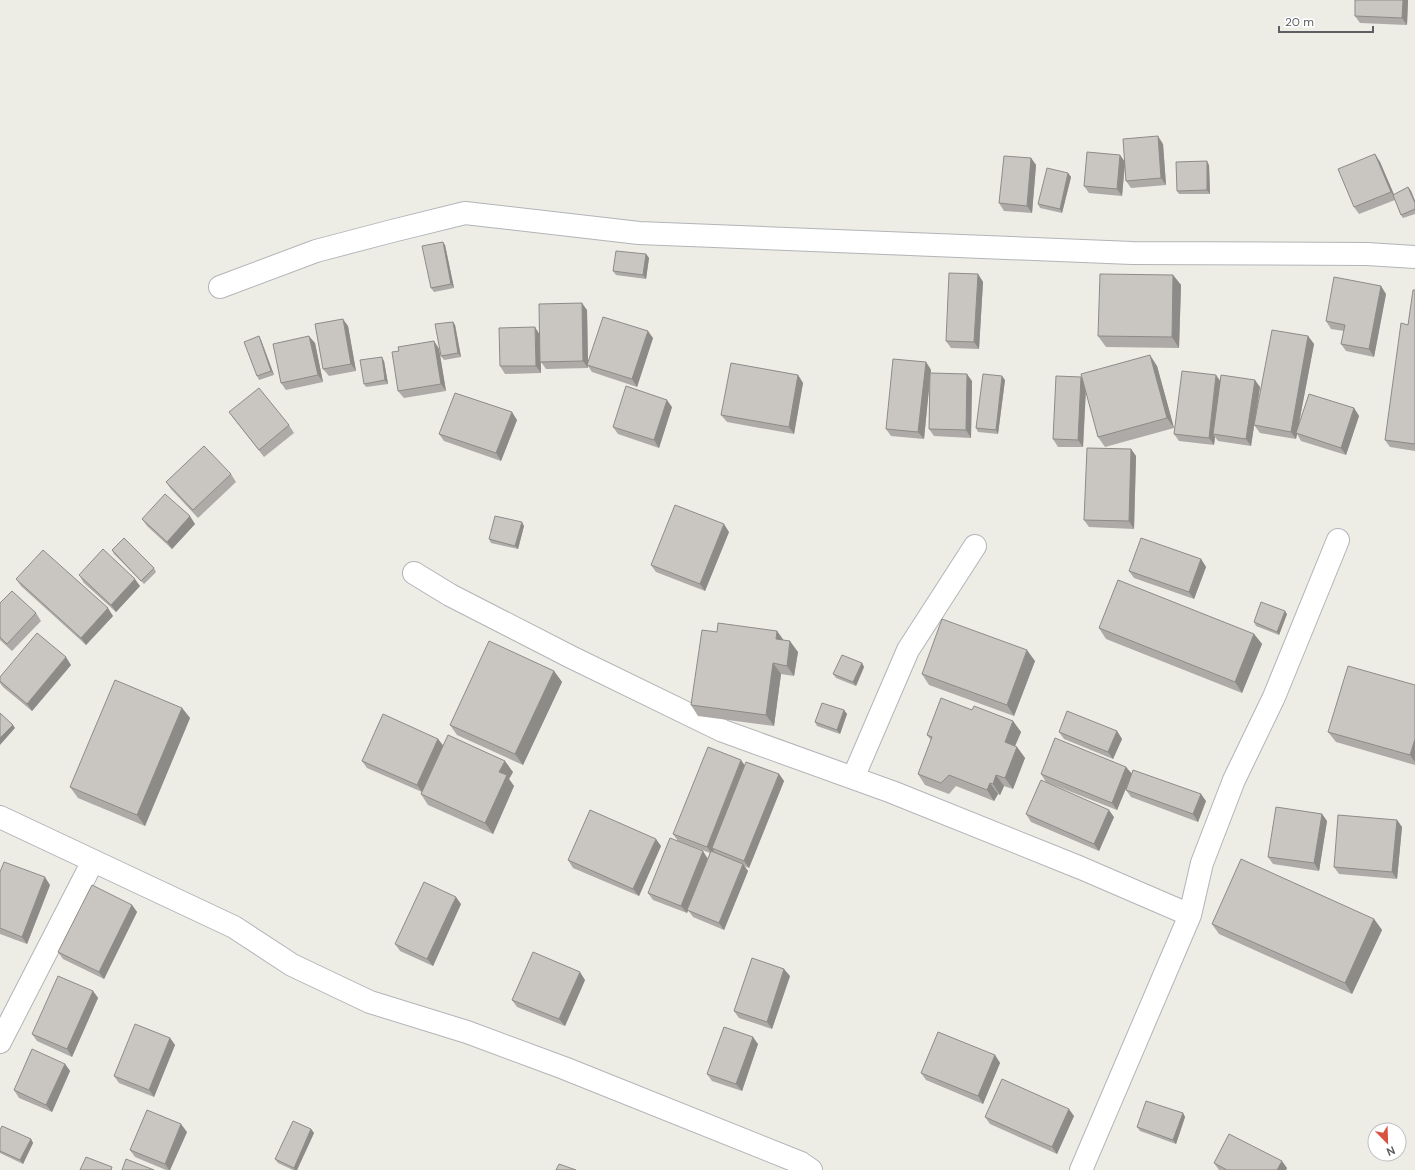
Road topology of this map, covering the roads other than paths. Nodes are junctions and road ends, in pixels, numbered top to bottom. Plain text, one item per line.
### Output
1 (1415, 257) edge
2 (220, 287) dead end
3 (1338, 540) dead end
4 (975, 546) dead end
5 (414, 573) dead end
6 (853, 778) junction
7 (0, 817) edge
8 (92, 861) junction
9 (1190, 915) junction
10 (0, 1042) edge
11 (810, 1170) edge
12 (1080, 1170) edge

1 - 2 street
3 - 9 street
4 - 6 street
5 - 6 street
6 - 9 street
7 - 8 street
8 - 10 street
8 - 11 street
9 - 12 street

